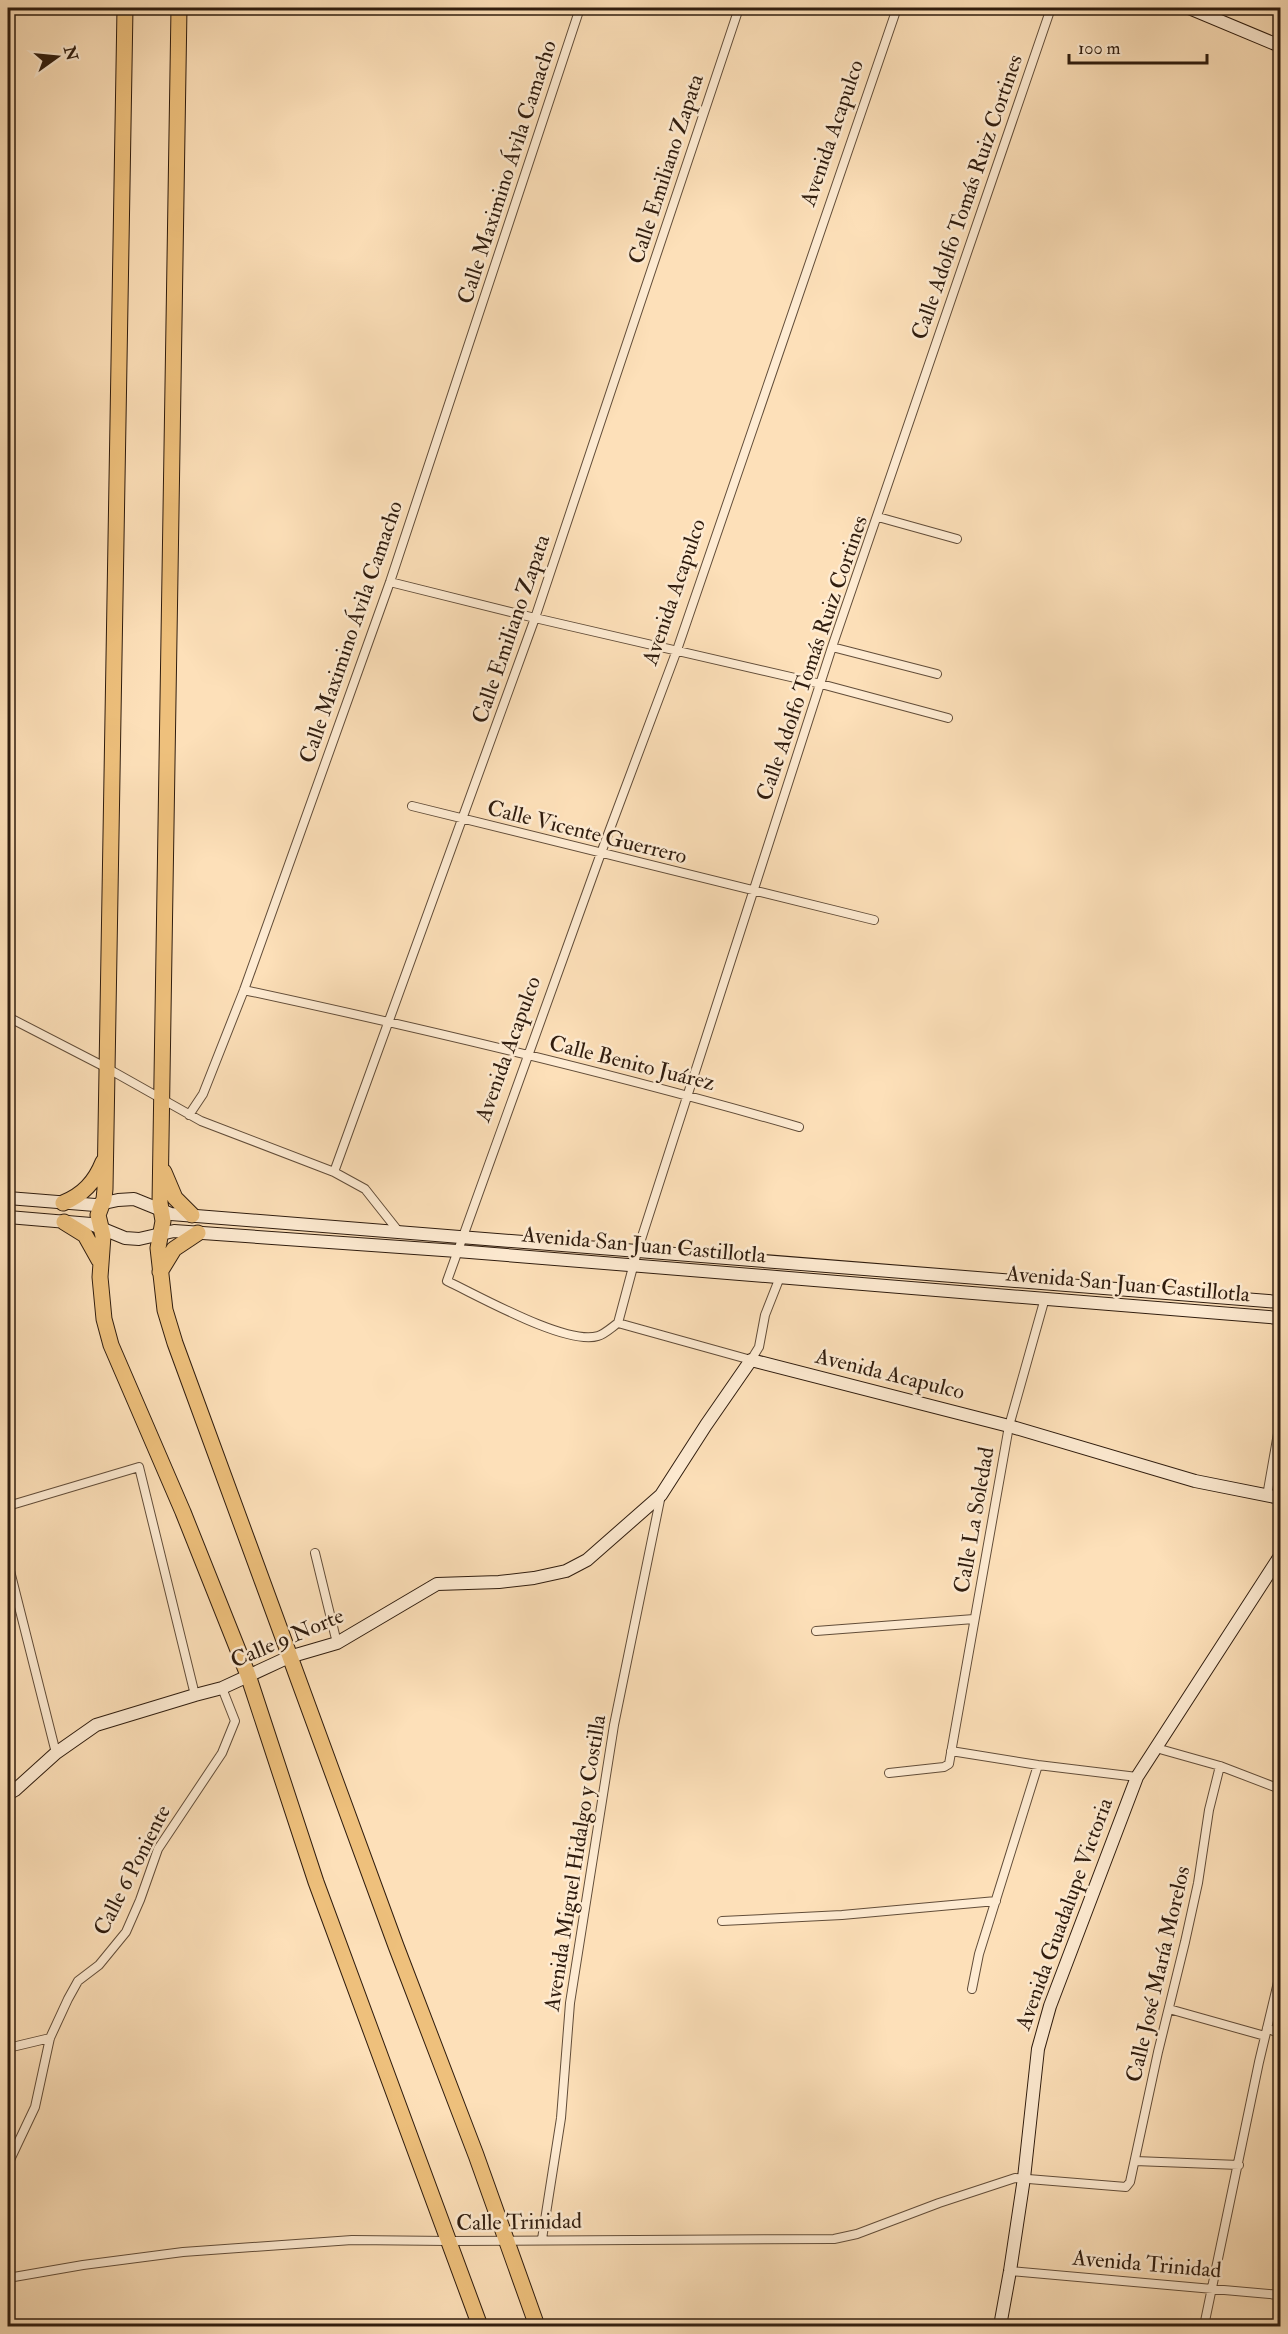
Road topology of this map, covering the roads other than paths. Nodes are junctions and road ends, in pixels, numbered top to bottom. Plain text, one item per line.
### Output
1 (125, 8) edge
2 (179, 8) edge
3 (580, 8) edge
4 (739, 8) edge
5 (897, 8) edge
6 (1051, 8) edge
7 (1189, 8) edge
8 (1281, 46) edge
9 (878, 517) junction
10 (957, 539) dead end
11 (390, 582) junction
12 (535, 618) junction
13 (832, 647) junction
14 (677, 650) junction
15 (937, 674) dead end
16 (821, 684) junction
17 (948, 718) dead end
18 (412, 806) dead end
19 (463, 820) junction
20 (601, 853) junction
21 (752, 891) junction
22 (874, 920) dead end
23 (244, 990) junction
24 (8, 1017) edge
25 (388, 1021) junction
26 (528, 1056) junction
27 (105, 1067) junction
28 (688, 1095) junction
29 (163, 1101) junction
30 (189, 1114) junction
31 (799, 1127) dead end
32 (162, 1154) junction
33 (104, 1160) junction
34 (334, 1172) junction
35 (8, 1198) edge
36 (63, 1203) junction
37 (102, 1204) junction
38 (161, 1211) junction
39 (192, 1215) junction
40 (8, 1217) edge
41 (64, 1222) junction
42 (101, 1228) junction
43 (399, 1232) junction
44 (160, 1233) junction
45 (198, 1233) junction
46 (462, 1237) junction
47 (457, 1251) junction
48 (637, 1252) junction
49 (99, 1262) junction
50 (634, 1265) junction
51 (160, 1272) junction
52 (780, 1277) junction
53 (1045, 1298) junction
54 (1281, 1302) edge
55 (1281, 1318) edge
56 (618, 1323) junction
57 (751, 1360) junction
58 (1281, 1422) edge
59 (1009, 1426) junction
60 (662, 1495) junction
61 (1267, 1496) junction
62 (1281, 1498) edge
63 (8, 1506) edge
64 (315, 1552) dead end
65 (1281, 1556) edge
66 (8, 1563) edge
67 (974, 1619) junction
68 (816, 1631) dead end
69 (337, 1643) junction
70 (289, 1657) junction
71 (248, 1675) junction
72 (222, 1689) junction
73 (195, 1695) junction
74 (1156, 1748) junction
75 (951, 1751) junction
76 (56, 1753) junction
77 (1038, 1765) junction
78 (1220, 1766) junction
79 (889, 1773) dead end
80 (1137, 1777) junction
81 (1281, 1789) edge
82 (8, 1794) edge
83 (996, 1901) junction
84 (722, 1921) dead end
85 (1281, 1974) edge
86 (972, 1989) dead end
87 (1169, 2009) junction
88 (1266, 2032) junction
89 (1281, 2034) edge
90 (50, 2038) junction
91 (8, 2048) edge
92 (1135, 2161) junction
93 (8, 2164) edge
94 (1239, 2165) junction
95 (1024, 2178) junction
96 (1126, 2187) joint
97 (542, 2239) junction
98 (449, 2241) junction
99 (507, 2241) junction
100 (1011, 2271) junction
101 (8, 2278) edge
102 (1211, 2287) junction
103 (1281, 2295) edge
104 (480, 2326) edge
105 (537, 2326) edge
106 (1000, 2326) edge
107 (1204, 2326) edge

1 - 27 highway
2 - 29 highway
3 - 11 street, Calle Maximino Ávila Camacho
4 - 12 street, Calle Emiliano Zapata
5 - 14 street, Avenida Acapulco
6 - 9 street, Calle Adolfo Tomás Ruiz Cortines
7 - 8 main road
9 - 10 street
9 - 13 street, Calle Adolfo Tomás Ruiz Cortines
11 - 12 street
11 - 23 street, Calle Maximino Ávila Camacho
12 - 14 street
12 - 19 street, Calle Emiliano Zapata
13 - 15 street
13 - 16 street, Calle Adolfo Tomás Ruiz Cortines
14 - 16 street
14 - 20 street, Avenida Acapulco
16 - 17 street
16 - 21 street, Calle Adolfo Tomás Ruiz Cortines
18 - 19 street, Calle Vicente Guerrero
19 - 20 street, Calle Vicente Guerrero
19 - 25 street, Calle Emiliano Zapata
20 - 21 street, Calle Vicente Guerrero
20 - 26 street, Avenida Acapulco
21 - 22 street, Calle Vicente Guerrero
21 - 28 street, Calle Adolfo Tomás Ruiz Cortines
23 - 25 street, Calle Benito Juárez
23 - 30 street, Calle Maximino Ávila Camacho
24 - 27 street
25 - 26 street, Calle Benito Juárez
25 - 34 street, Calle Emiliano Zapata
26 - 28 street, Calle Benito Juárez
26 - 46 street, Avenida Acapulco
27 - 29 street
27 - 33 highway
28 - 31 street, Calle Benito Juárez
28 - 48 street, Calle Adolfo Tomás Ruiz Cortines
29 - 30 street
29 - 32 highway
30 - 34 street
32 - 38 highway
32 - 39 highway
33 - 36 highway
33 - 37 highway
34 - 43 street
35 - 36 main road, Avenida San Juan Castillotla
36 - 37 main road, Avenida San Juan Castillotla
37 - 38 main road, Avenida San Juan Castillotla
37 - 42 highway
38 - 39 main road, Avenida San Juan Castillotla
38 - 44 highway
39 - 43 main road, Avenida San Juan Castillotla
40 - 41 main road, Avenida San Juan Castillotla
41 - 42 main road, Avenida San Juan Castillotla
41 - 49 highway
42 - 44 main road, Avenida San Juan Castillotla
42 - 49 highway
43 - 46 main road, Avenida San Juan Castillotla
44 - 45 main road, Avenida San Juan Castillotla
44 - 51 highway
45 - 47 main road, Avenida San Juan Castillotla
45 - 51 highway
46 - 47 street, Avenida Acapulco
46 - 48 main road, Avenida San Juan Castillotla
47 - 50 main road, Avenida San Juan Castillotla
47 - 56 street, Avenida Acapulco
48 - 50 street, Calle Adolfo Tomás Ruiz Cortines
48 - 54 main road, Avenida San Juan Castillotla
49 - 71 highway
50 - 52 main road, Avenida San Juan Castillotla
50 - 56 street, Calle Adolfo Tomás Ruiz Cortines
51 - 70 highway
52 - 53 main road, Avenida San Juan Castillotla
52 - 57 street
53 - 55 main road, Avenida San Juan Castillotla
53 - 59 street, Calle La Soledad
56 - 57 street, Avenida Acapulco
57 - 59 main road, Avenida Acapulco
57 - 60 main road, Calle 9 Norte
58 - 61 street
59 - 61 main road, Avenida Acapulco
59 - 67 street, Calle La Soledad
60 - 69 main road, Calle 9 Norte
60 - 97 street, Avenida Miguel Hidalgo y Costilla
61 - 62 main road, Avenida Acapulco
63 - 73 street
64 - 69 street
65 - 74 main road, Avenida Guadalupe Victoria
66 - 76 street
67 - 68 street
67 - 75 street, Calle La Soledad
69 - 70 main road, Calle 9 Norte
70 - 71 main road, Calle 9 Norte
70 - 99 highway
71 - 72 main road, Calle 9 Norte
71 - 98 highway
72 - 73 main road, Calle 9 Norte
72 - 90 street, Calle 6 Poniente
73 - 76 main road, Calle 9 Norte
74 - 78 street
74 - 80 main road, Avenida Guadalupe Victoria
75 - 77 street
75 - 79 street
76 - 82 main road, Calle 9 Norte
77 - 80 street
77 - 83 street
78 - 81 street
78 - 87 street, Calle José María Morelos
80 - 95 main road, Avenida Guadalupe Victoria
83 - 84 street
83 - 86 street
85 - 88 street
87 - 88 street
87 - 92 street, Calle José María Morelos
88 - 89 street
88 - 94 street
90 - 91 street
90 - 93 street, Calle 6 Poniente
92 - 94 street
92 - 96 street, Calle José María Morelos
94 - 102 street
95 - 96 street, Calle Trinidad
95 - 97 street, Calle Trinidad
95 - 100 main road, Avenida Guadalupe Victoria
97 - 99 street, Calle Trinidad
98 - 99 street, Calle Trinidad
98 - 101 street, Calle Trinidad
98 - 104 highway
99 - 105 highway
100 - 102 street, Avenida Trinidad
100 - 106 main road, Avenida Guadalupe Victoria
102 - 103 street, Avenida Trinidad
102 - 107 street

